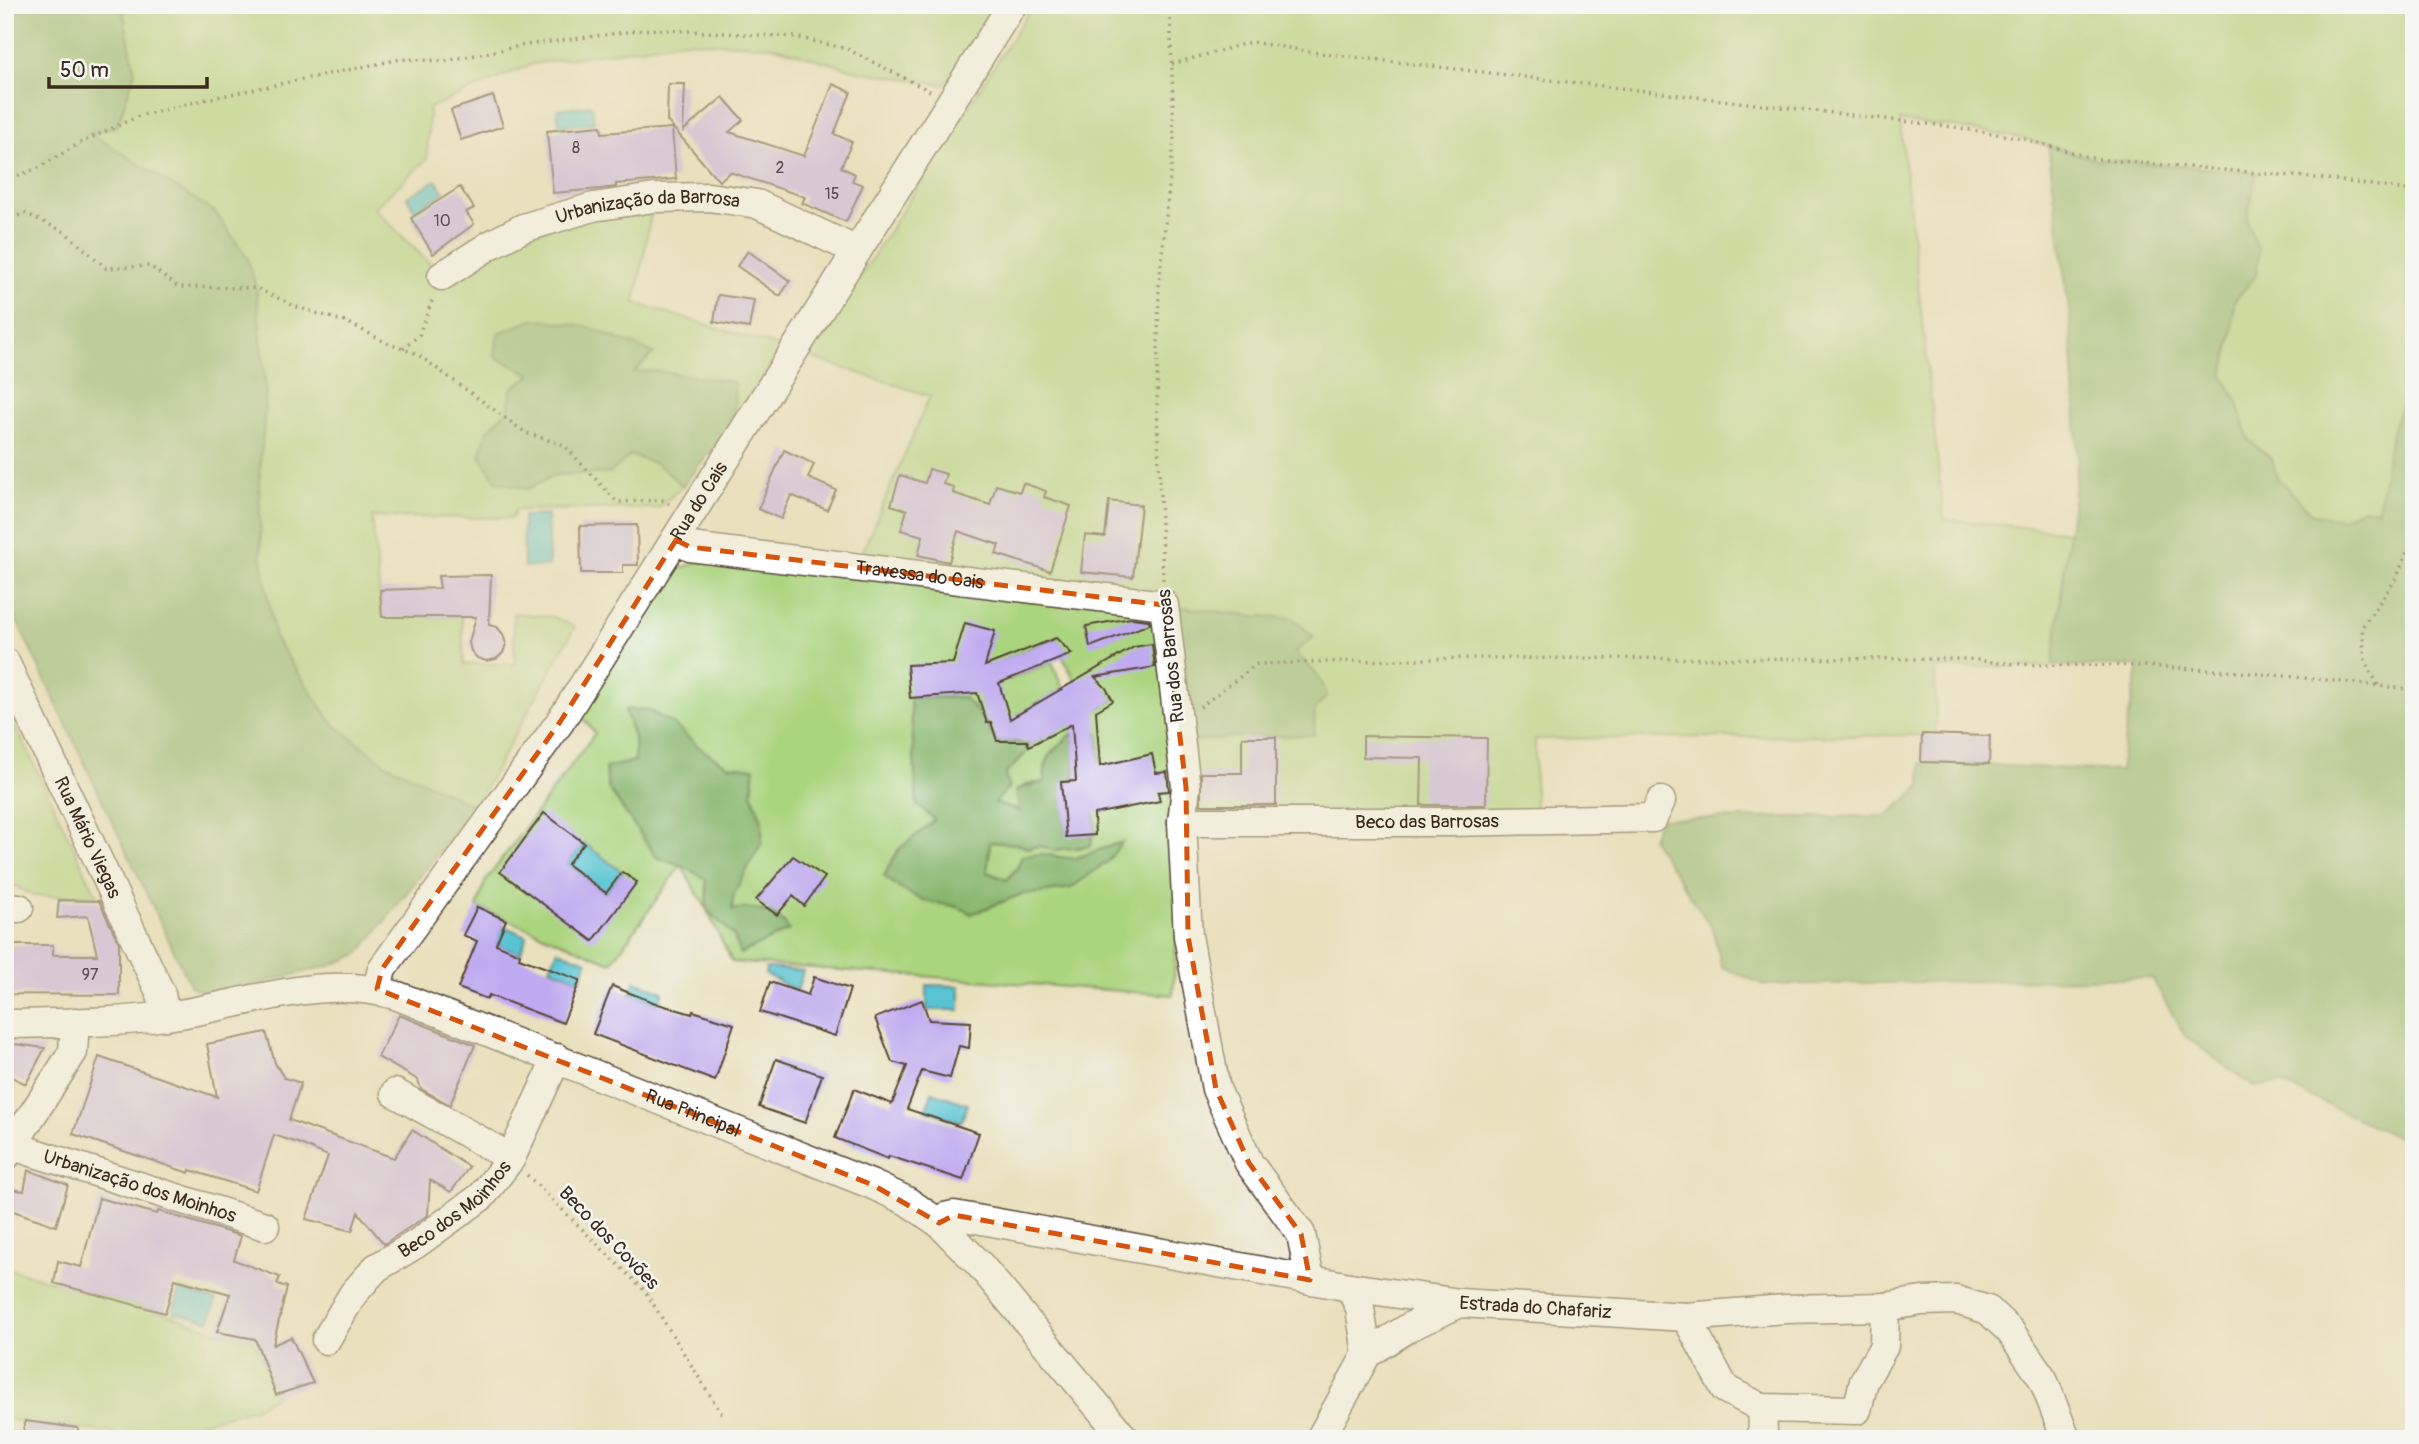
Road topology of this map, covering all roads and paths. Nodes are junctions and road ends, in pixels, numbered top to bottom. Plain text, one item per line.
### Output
1 (1012, 5) edge
2 (1170, 5) edge
3 (1172, 64) junction
4 (952, 102) junction
5 (5, 181) edge
6 (2414, 191) edge
7 (5, 221) edge
8 (857, 251) junction
9 (442, 276) joint
10 (403, 349) junction
11 (682, 528) junction
12 (2414, 547) edge
13 (1164, 605) junction
14 (7, 669) edge
15 (2378, 686) junction
16 (2414, 690) edge
17 (1179, 722) junction
18 (1661, 801) dead end
19 (1182, 822) junction
20 (377, 989) junction
21 (165, 1016) junction
22 (75, 1022) junction
23 (5, 1024) edge
24 (557, 1058) junction
25 (395, 1093) dead end
26 (9, 1152) edge
27 (511, 1158) junction
28 (939, 1223) junction
29 (265, 1226) dead end
30 (1310, 1280) junction
31 (1350, 1287) junction
32 (1460, 1303) junction
33 (1885, 1307) junction
34 (1686, 1317) junction
35 (327, 1340) dead end
36 (1367, 1354) junction
37 (1762, 1408) junction
38 (723, 1416) dead end
39 (1125, 1439) edge
40 (1320, 1439) edge
41 (1758, 1439) edge
42 (2066, 1439) edge

1 - 4 street, Rua do Cais
2 - 3 path, Rua dos Barrosas
3 - 6 path
3 - 13 path, Rua dos Barrosas
4 - 5 path
4 - 8 street, Rua do Cais
7 - 10 path
8 - 9 street, Urbanização da Barrosa
8 - 11 street, Rua do Cais
9 - 10 path
10 - 11 path
11 - 13 street, Travessa do Cais
11 - 20 street, Rua do Cais
12 - 15 path
13 - 17 street, Rua dos Barrosas
14 - 21 street, Rua Mário Viegas
15 - 16 path
15 - 17 path
17 - 19 street, Rua dos Barrosas
18 - 19 street, Beco das Barrosas
19 - 30 street, Rua dos Barrosas
20 - 21 street, Rua Principal
20 - 24 street, Rua Principal
21 - 22 street, Rua Principal
22 - 23 street, Rua Principal
22 - 26 street
24 - 27 street, Beco dos Moinhos
24 - 28 street, Rua Principal
25 - 27 street
26 - 29 street, Urbanização dos Moinhos
27 - 35 street, Beco dos Moinhos
27 - 38 path, Beco dos Covões
28 - 30 street, Estrada do Chafariz
28 - 39 street, Rua Principal
30 - 31 street, Estrada do Chafariz
31 - 32 street, Estrada do Chafariz
31 - 36 street
32 - 34 street, Estrada do Chafariz
32 - 36 street
33 - 34 street, Estrada do Chafariz
33 - 37 street
33 - 42 street, Estrada do Chafariz
34 - 37 street
36 - 40 street
37 - 41 street

